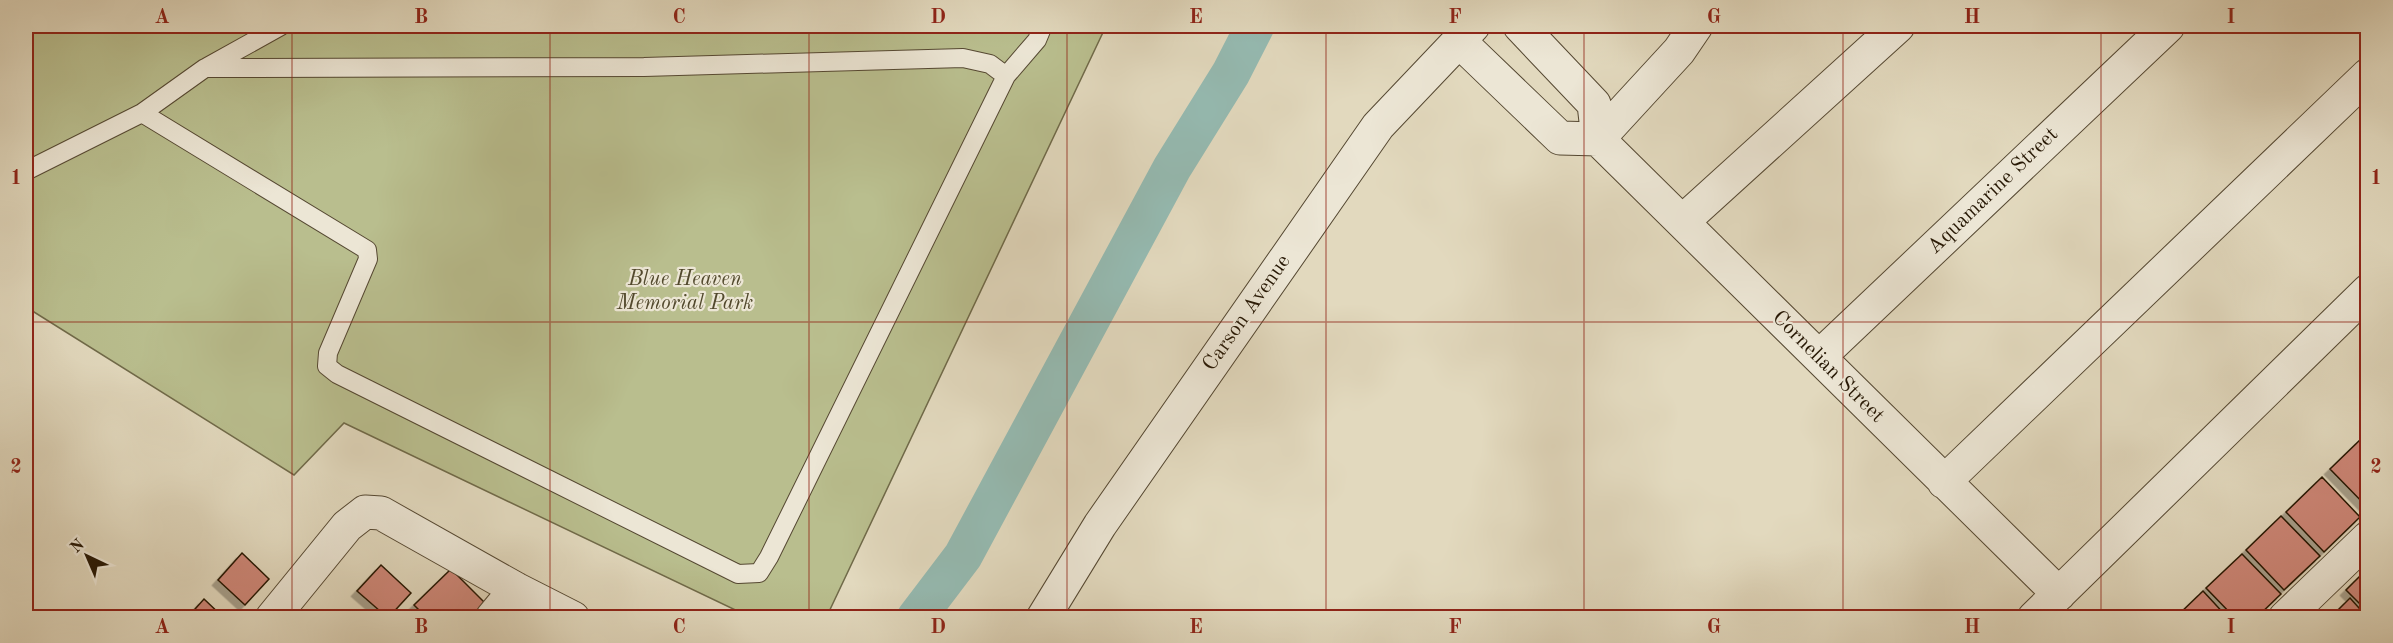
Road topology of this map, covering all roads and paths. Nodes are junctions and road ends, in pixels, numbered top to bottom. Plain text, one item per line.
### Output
1 (281, 26) edge
2 (1040, 26) edge
3 (1520, 26) edge
4 (1696, 26) edge
5 (1898, 26) edge
6 (2168, 26) edge
7 (1466, 33) edge
8 (205, 68) junction
9 (2367, 75) edge
10 (1006, 76) junction
11 (142, 113) junction
12 (1598, 139) junction
13 (26, 168) edge
14 (1682, 222) junction
15 (2367, 291) edge
16 (1819, 357) junction
17 (1944, 482) junction
18 (2367, 538) edge
19 (516, 589) junction
20 (2059, 594) junction
21 (272, 618) edge
22 (492, 618) edge
23 (573, 618) edge
24 (1043, 618) edge
25 (2034, 618) edge
26 (2285, 618) edge

1 - 8 lane
2 - 10 lane
3 - 12 street
4 - 12 street
5 - 14 street
6 - 16 street, Aquamarine Street
7 - 12 street
7 - 24 street, Carson Avenue
8 - 10 lane
8 - 11 lane
9 - 17 street
10 - 11 lane
11 - 13 lane
12 - 14 street, Cornelian Street
14 - 16 street, Cornelian Street
15 - 20 street
16 - 17 street, Cornelian Street
17 - 20 street, Cornelian Street
18 - 26 street
19 - 21 street
19 - 22 street
19 - 23 street
20 - 25 street

